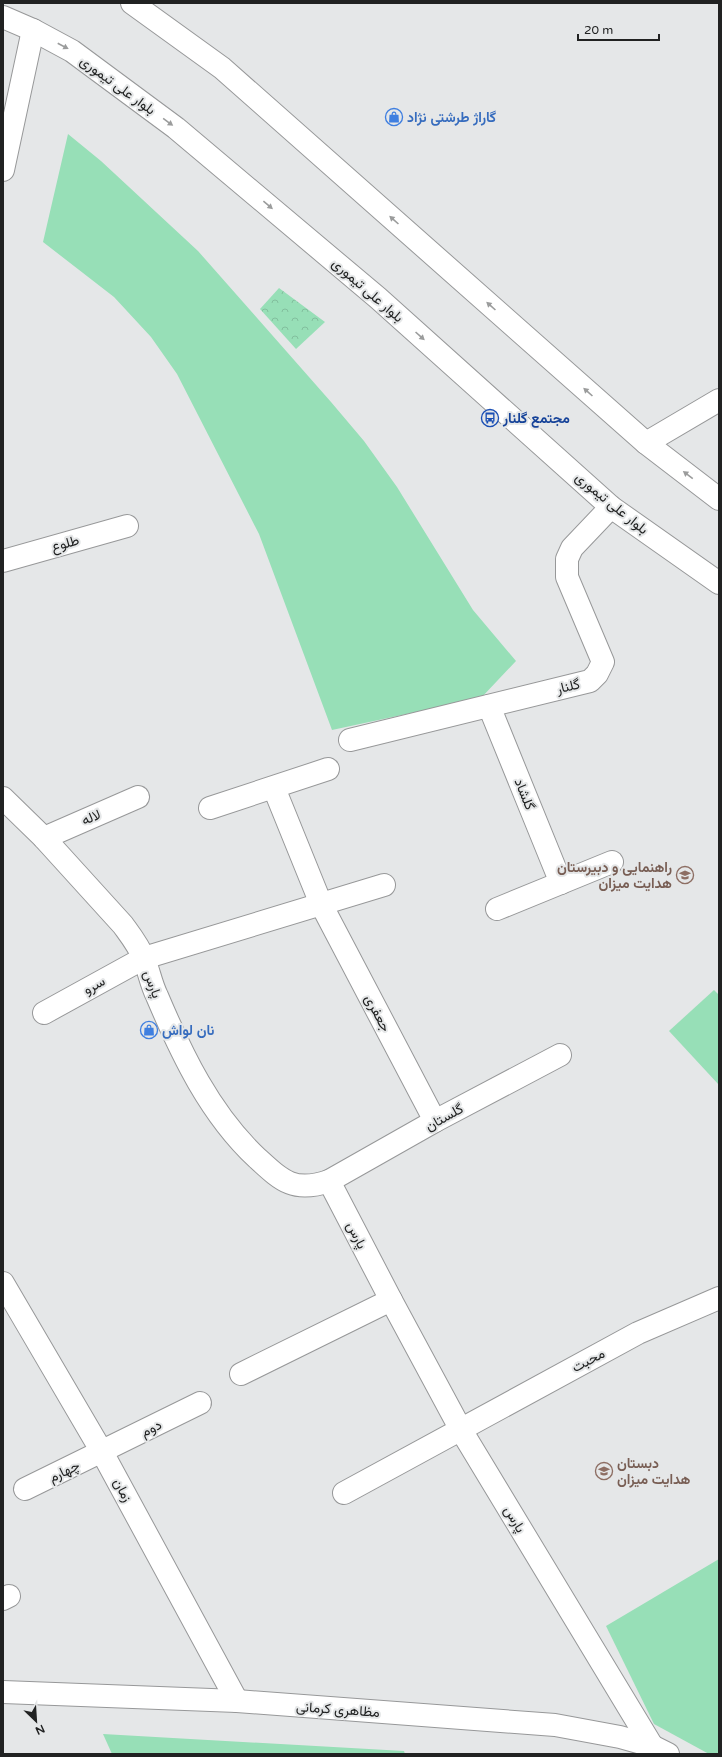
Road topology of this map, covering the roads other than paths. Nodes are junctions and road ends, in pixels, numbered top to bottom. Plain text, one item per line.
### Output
1 (132, 3) edge
2 (3, 17) edge
3 (33, 30) junction
4 (3, 170) edge
5 (719, 400) edge
6 (646, 443) junction
7 (719, 499) edge
8 (611, 507) junction
9 (127, 526) dead end
10 (3, 561) edge
11 (719, 583) edge
12 (489, 706) junction
13 (350, 740) dead end
14 (328, 769) dead end
15 (274, 788) junction
16 (138, 797) dead end
17 (3, 798) edge
18 (210, 808) dead end
19 (44, 838) junction
20 (612, 862) dead end
21 (561, 883) junction
22 (384, 885) dead end
23 (321, 904) junction
24 (497, 909) dead end
25 (144, 958) junction
26 (44, 1013) dead end
27 (560, 1054) dead end
28 (436, 1121) junction
29 (329, 1181) junction
30 (3, 1283) edge
31 (719, 1298) edge
32 (391, 1300) junction
33 (241, 1374) dead end
34 (200, 1403) dead end
35 (461, 1430) junction
36 (102, 1452) junction
37 (25, 1490) dead end
38 (344, 1493) dead end
39 (3, 1692) edge
40 (237, 1701) junction
41 (660, 1750) edge

6 -> 1 street
2 - 3 street, بلوار علی تیموری
3 - 4 street
3 -> 8 street, بلوار علی تیموری
5 - 6 street
7 -> 6 street
8 - 11 street, بلوار علی تیموری
8 - 12 street, گلنار
9 - 10 street, طلوع
12 - 13 street, گلنار
12 - 21 street, گلشاد
14 - 15 street
15 - 18 street
15 - 23 street, جعفری
16 - 19 street, لاله
17 - 19 street, پارس
19 - 25 street, پارس
20 - 21 street
21 - 24 street
22 - 23 street
23 - 25 street
23 - 28 street, جعفری
25 - 26 street, سرو
25 - 29 street, پارس
27 - 28 street, گلستان
28 - 29 street, گلستان
29 - 32 street, پارس
30 - 36 street, زمان
31 - 35 street, محبت
32 - 33 street
32 - 35 street, پارس
34 - 36 street, دوم
35 - 38 street, محبت
35 - 41 street, پارس
36 - 37 street, چهارم
36 - 40 street, زمان
39 - 40 street, مظاهری کرمانی
40 - 41 street, مظاهری کرمانی

